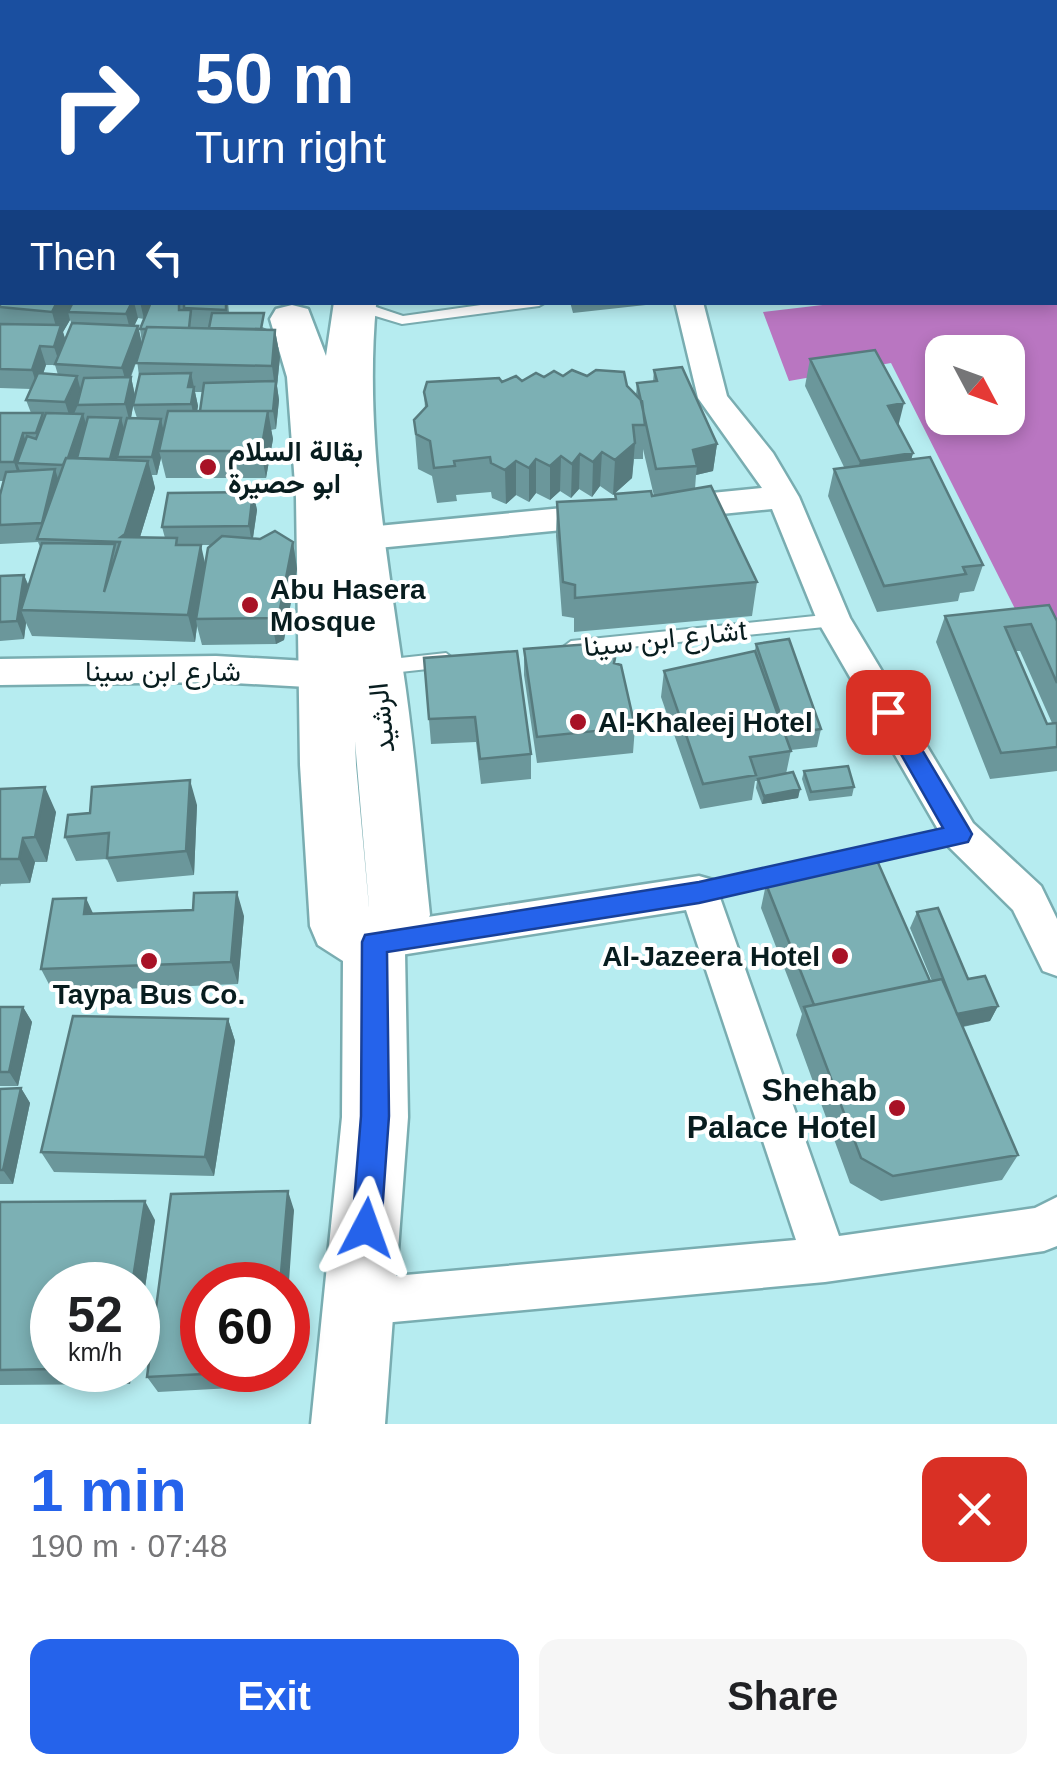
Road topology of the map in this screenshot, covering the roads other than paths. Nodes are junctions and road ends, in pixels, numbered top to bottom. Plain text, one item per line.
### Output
1 (353, 305) edge
2 (355, 305) edge
3 (358, 305) edge
4 (516, 305) edge
5 (690, 305) edge
6 (274, 311) edge
7 (783, 497) junction
8 (356, 540) junction
9 (834, 620) junction
10 (548, 650) edge
11 (471, 658) edge
12 (351, 671) junction
13 (0, 672) edge
14 (960, 834) junction
15 (699, 892) junction
16 (374, 942) junction
17 (1057, 959) edge
18 (1057, 1219) edge
19 (825, 1260) junction
20 (361, 1302) junction
21 (348, 1424) edge

1 - 6 main road
2 - 8 main road, الرشيد
3 - 4 lane
5 - 7 street
6 - 12 main road, الرشيد
7 - 8 street
7 - 9 street
8 - 12 main road, الرشيد
9 - 10 lane, شارع ابن سيناt
9 - 14 street
11 - 12 lane
12 - 13 street, شارع ابن سينا
12 - 16 main road, الرشيد
14 - 15 lane
14 - 17 street
15 - 16 street
15 - 19 street
16 - 20 main road
18 - 19 street
19 - 20 street
20 - 21 main road

